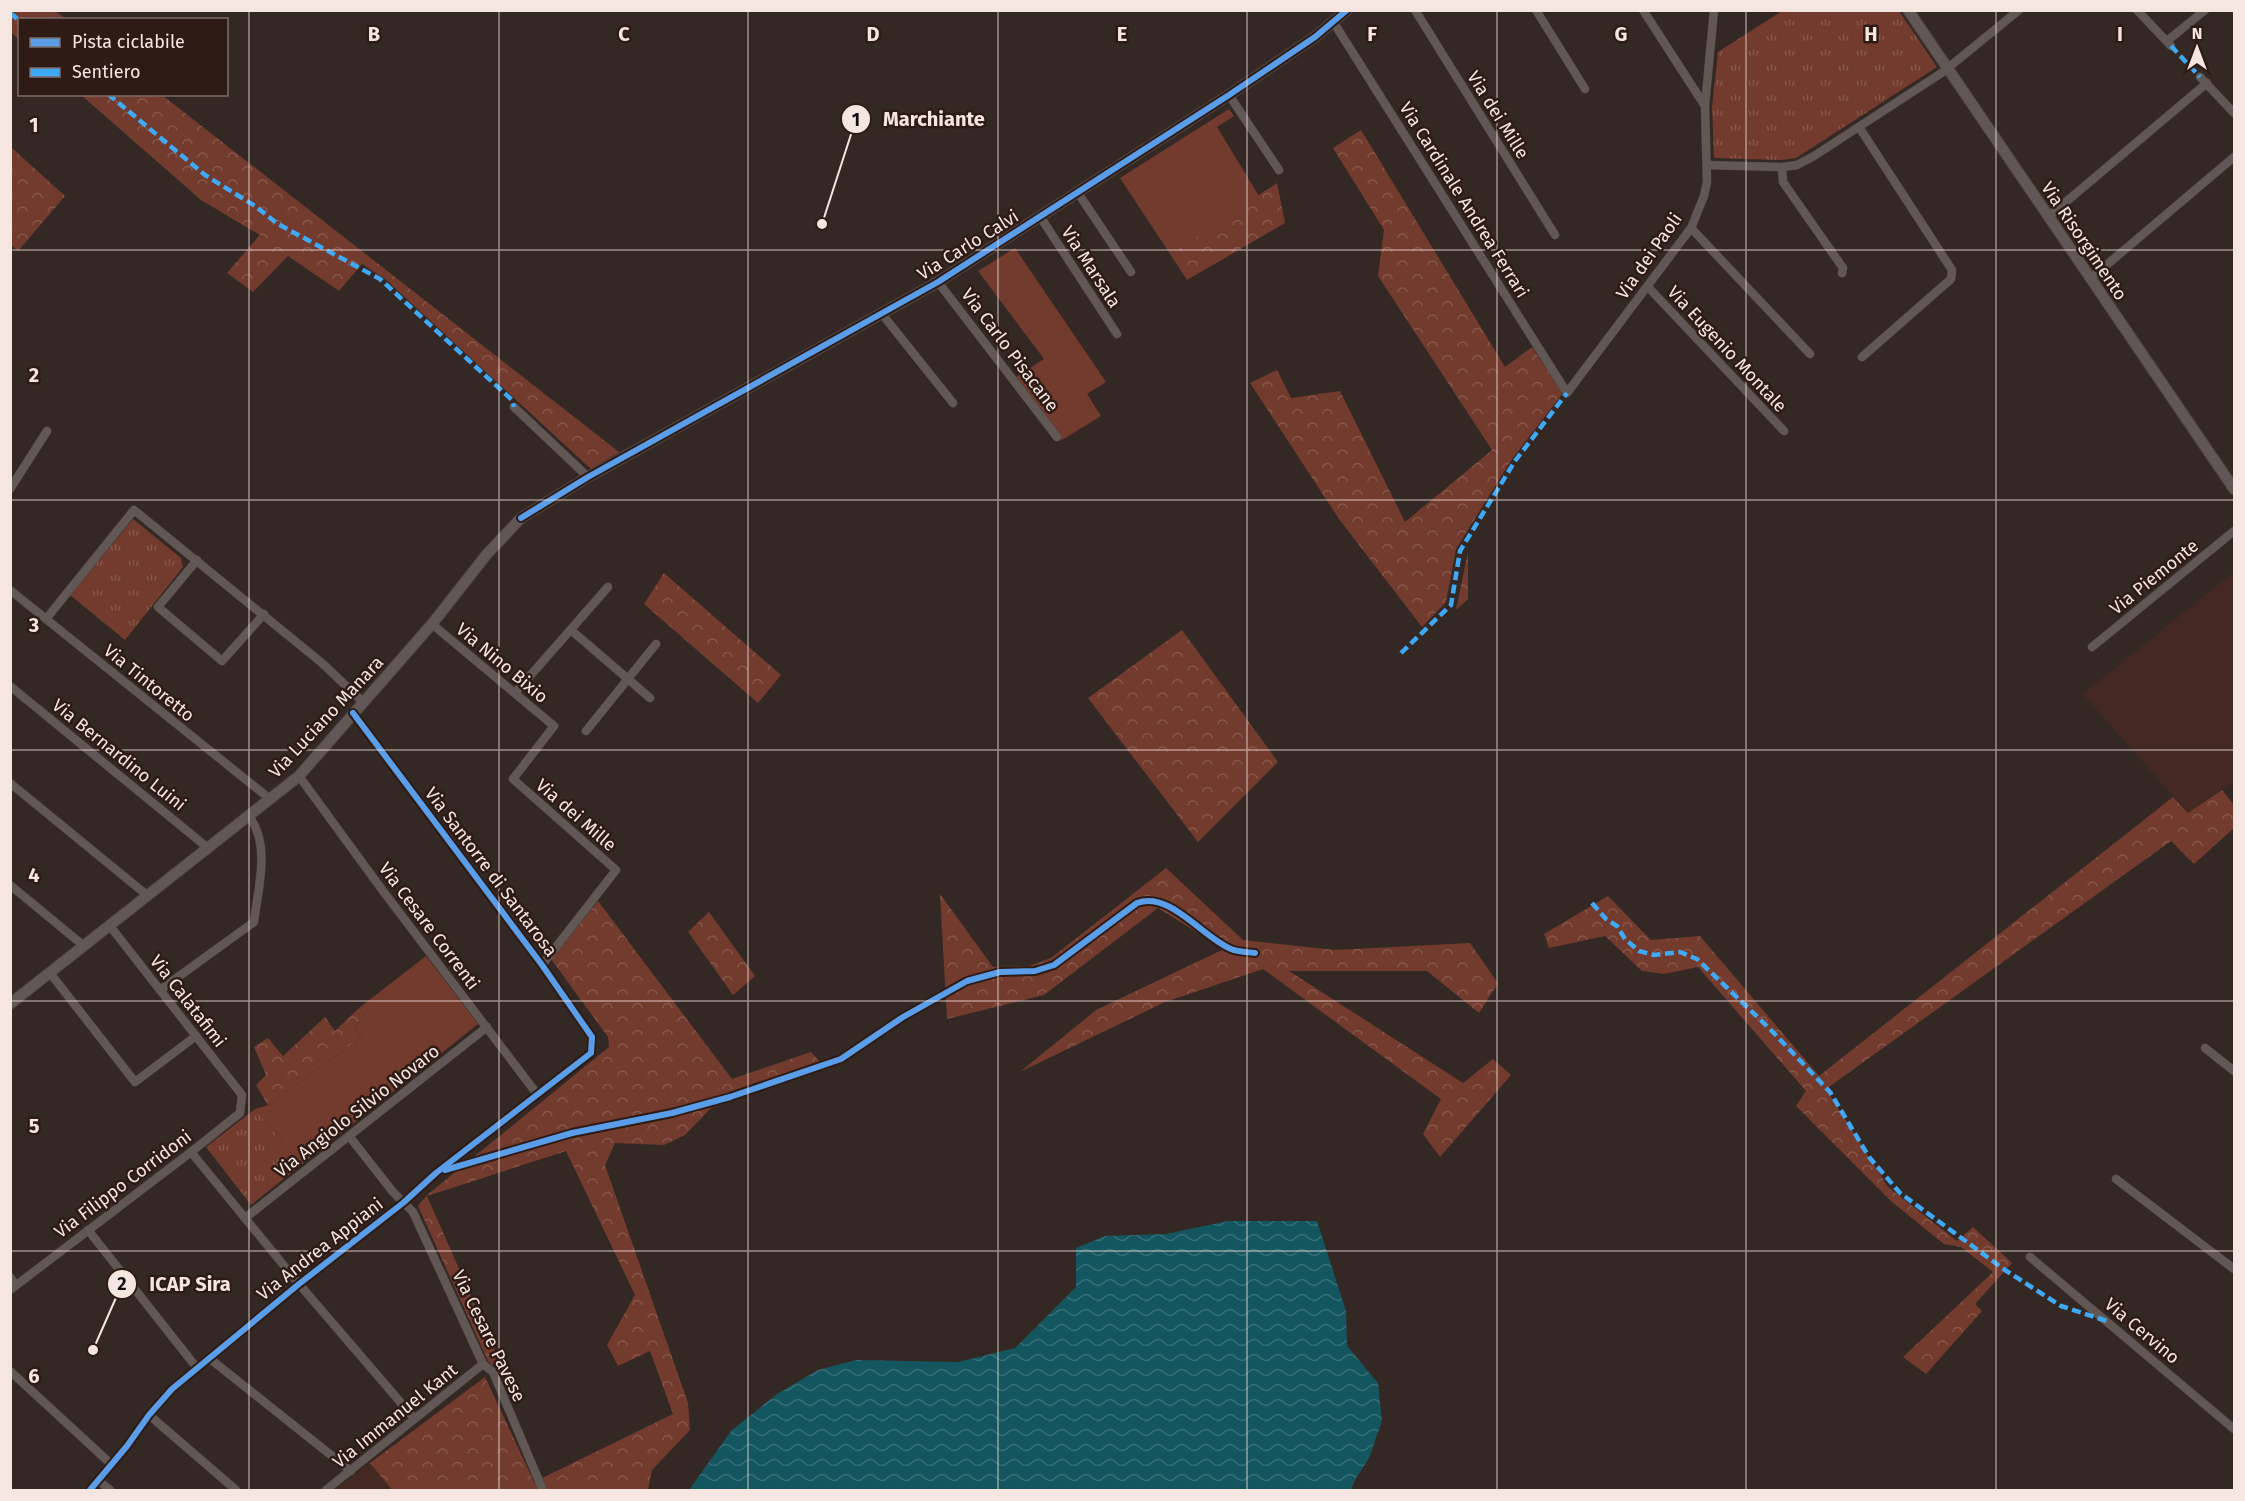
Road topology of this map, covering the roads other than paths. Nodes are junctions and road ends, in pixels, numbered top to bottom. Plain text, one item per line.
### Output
1 (1347, 10) edge
2 (1415, 10) edge
3 (1536, 10) edge
4 (1643, 10) edge
5 (1714, 10) edge
6 (1908, 10) edge
7 (2019, 10) edge
8 (2138, 10) edge
9 (2205, 10) edge
10 (1334, 23) junction
11 (1947, 69) junction
12 (2200, 76) dead end
13 (2206, 83) junction
14 (1585, 89) dead end
15 (1229, 95) junction
16 (1705, 106) junction
17 (2235, 113) edge
18 (1859, 127) junction
19 (2235, 157) edge
20 (1707, 165) junction
21 (1782, 167) junction
22 (1280, 170) dead end
23 (1078, 193) junction
24 (2048, 217) junction
25 (1041, 218) junction
26 (1690, 228) junction
27 (1556, 235) dead end
28 (1131, 272) dead end
29 (1842, 273) dead end
30 (2090, 279) junction
31 (939, 282) junction
32 (1648, 287) junction
33 (882, 314) junction
34 (1117, 334) dead end
35 (1810, 354) dead end
36 (1862, 357) dead end
37 (1567, 393) joint
38 (953, 403) dead end
39 (514, 407) dead end
40 (47, 431) dead end
41 (1784, 431) dead end
42 (1057, 437) dead end
43 (588, 477) junction
44 (10, 489) edge
45 (2235, 489) edge
46 (2235, 531) edge
47 (197, 560) junction
48 (608, 587) dead end
49 (10, 590) edge
50 (264, 614) junction
51 (46, 619) junction
52 (432, 624) junction
53 (571, 630) junction
54 (656, 644) dead end
55 (2092, 647) dead end
56 (627, 679) junction
57 (10, 686) edge
58 (515, 693) junction
59 (650, 698) dead end
60 (363, 702) junction
61 (353, 714) junction
62 (554, 726) joint
63 (586, 730) dead end
64 (299, 776) junction
65 (10, 783) edge
66 (270, 799) junction
67 (249, 816) junction
68 (208, 848) junction
69 (10, 885) edge
70 (148, 896) junction
71 (110, 926) junction
72 (84, 946) junction
73 (1254, 953) dead end
74 (542, 965) junction
75 (50, 973) junction
76 (160, 990) junction
77 (10, 1004) edge
78 (487, 1027) junction
79 (196, 1036) junction
80 (2205, 1048) dead end
81 (591, 1053) joint
82 (2235, 1071) edge
83 (537, 1094) junction
84 (242, 1095) joint
85 (349, 1136) junction
86 (191, 1152) junction
87 (436, 1173) junction
88 (2116, 1179) dead end
89 (403, 1203) junction
90 (245, 1218) junction
91 (88, 1230) junction
92 (2030, 1257) dead end
93 (2235, 1269) edge
94 (10, 1278) edge
95 (299, 1284) junction
96 (13, 1287) edge
97 (209, 1358) junction
98 (483, 1364) junction
99 (196, 1368) junction
100 (10, 1371) edge
101 (149, 1415) junction
102 (414, 1418) junction
103 (2235, 1429) edge
104 (111, 1464) junction
105 (351, 1471) junction
106 (98, 1480) junction
107 (542, 1488) dead end
108 (90, 1491) edge
109 (110, 1491) edge
110 (236, 1491) edge
111 (326, 1491) edge

1 - 10 street, Via Carlo Calvi
2 - 27 street, Via dei Mille
3 - 14 street
4 - 16 street
5 - 16 street, Via dei Paoli
6 - 11 street, Via Risorgimento
7 - 11 street
8 - 9 street
10 - 15 street, Via Carlo Calvi
10 - 37 street, Via Cardinale Andrea Ferrari
11 - 18 street
11 - 24 street, Via Risorgimento
12 - 13 street
13 - 17 street
13 - 24 street
15 - 22 street
15 - 23 street, Via Carlo Calvi
16 - 20 street, Via dei Paoli
18 - 21 street
18 - 36 street
19 - 30 street
20 - 21 street
20 - 26 street, Via dei Paoli
21 - 29 street
23 - 25 street, Via Carlo Calvi
23 - 28 street
24 - 30 street, Via Risorgimento
25 - 31 street, Via Carlo Calvi
25 - 34 street, Via Marsala
26 - 32 street, Via dei Paoli
26 - 35 street
30 - 45 street, Via Risorgimento
31 - 33 street, Via Carlo Calvi
31 - 42 street, Via Carlo Pisacane
32 - 37 street, Via dei Paoli
32 - 41 street, Via Eugenio Montale
33 - 38 street
33 - 43 street, Via Carlo Calvi
39 - 43 street
40 - 44 street
43 - 52 street, Via Luciano Manara
46 - 55 street, Via Piemonte
47 - 50 street
47 - 50 street
47 - 51 street
48 - 53 street
49 - 51 street, Via Tintoretto
50 - 60 street
51 - 66 street, Via Tintoretto
52 - 58 street, Via Nino Bixio
52 - 60 street, Via Luciano Manara
53 - 56 street
53 - 58 street
54 - 56 street
56 - 59 street
56 - 63 street
57 - 68 street, Via Bernardino Luini
58 - 62 street, Via Nino Bixio
60 - 61 street, Via Luciano Manara
61 - 64 street, Via Luciano Manara
61 - 74 street, Via Santorre di Santarosa
62 - 74 street, Via dei Mille
64 - 66 street, Via Luciano Manara
64 - 78 street, Via Cesare Correnti
65 - 70 street
66 - 67 street, Via Luciano Manara
67 - 68 street, Via Luciano Manara
67 - 76 street
68 - 70 street, Via Luciano Manara
69 - 72 street
70 - 71 street, Via Luciano Manara
71 - 72 street, Via Luciano Manara
71 - 76 street, Via Calatafimi
72 - 75 street, Via Luciano Manara
73 - 87 street
74 - 81 street, Via Santorre di Santarosa
75 - 77 street, Via Luciano Manara
75 - 79 street
76 - 79 street, Via Calatafimi
78 - 83 street, Via Cesare Correnti
78 - 85 street, Via Angiolo Silvio Novaro
79 - 84 street, Via Calatafimi
80 - 82 street
81 - 83 street, Via Andrea Appiani
83 - 87 street, Via Andrea Appiani
84 - 86 street, Via Filippo Corridoni
85 - 89 street, Via Cesare Pavese
85 - 90 street, Via Angiolo Silvio Novaro
86 - 90 street
86 - 91 street, Via Filippo Corridoni
87 - 89 street, Via Andrea Appiani
88 - 93 street
89 - 95 street, Via Andrea Appiani
89 - 98 street, Via Cesare Pavese
90 - 95 street
91 - 96 street, Via Filippo Corridoni
91 - 99 street
92 - 103 street, Via Cervino
94 - 96 street
95 - 97 street, Via Andrea Appiani
95 - 102 street
97 - 99 street, Via Andrea Appiani
97 - 105 street
98 - 102 street, Via Immanuel Kant
98 - 107 street, Via Cesare Pavese
99 - 101 street, Via Andrea Appiani
100 - 104 street
101 - 104 street, Via Andrea Appiani
101 - 110 street
102 - 105 street, Via Immanuel Kant
104 - 106 street, Via Andrea Appiani
105 - 111 street, Via Immanuel Kant
106 - 108 street, Via Andrea Appiani
106 - 109 street

